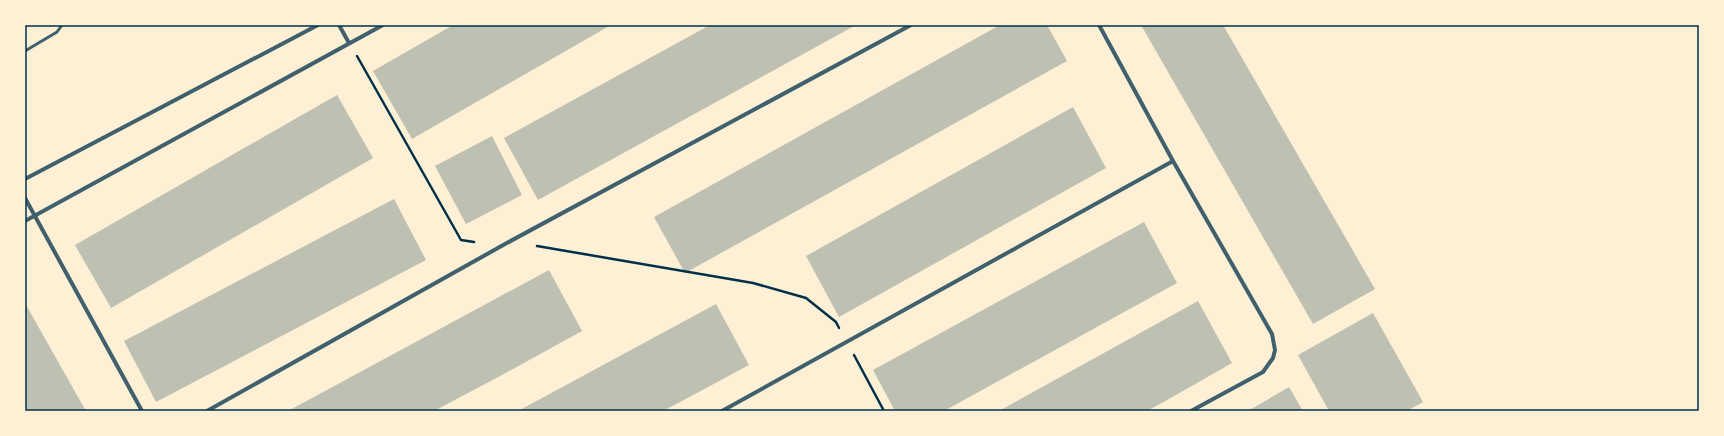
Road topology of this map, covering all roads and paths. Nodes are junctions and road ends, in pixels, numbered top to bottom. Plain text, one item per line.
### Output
1 (62, 25) edge
2 (318, 25) edge
3 (339, 25) edge
4 (383, 25) edge
5 (911, 25) edge
6 (1099, 25) edge
7 (349, 43) junction
8 (25, 50) edge
9 (1173, 161) junction
10 (25, 179) edge
11 (25, 198) edge
12 (34, 216) junction
13 (25, 221) edge
14 (476, 242) dead end
15 (505, 244) junction
16 (847, 342) junction
17 (142, 411) edge
18 (207, 411) edge
19 (722, 411) edge
20 (884, 411) edge
21 (1191, 411) edge

1 - 8 lane
2 - 10 street
3 - 7 street
4 - 7 street
5 - 15 street
6 - 9 street
7 - 12 street
7 - 14 path
9 - 16 street
9 - 21 street
11 - 12 street
12 - 13 street
12 - 17 street
15 - 16 path
15 - 18 street
16 - 19 street
16 - 20 path

